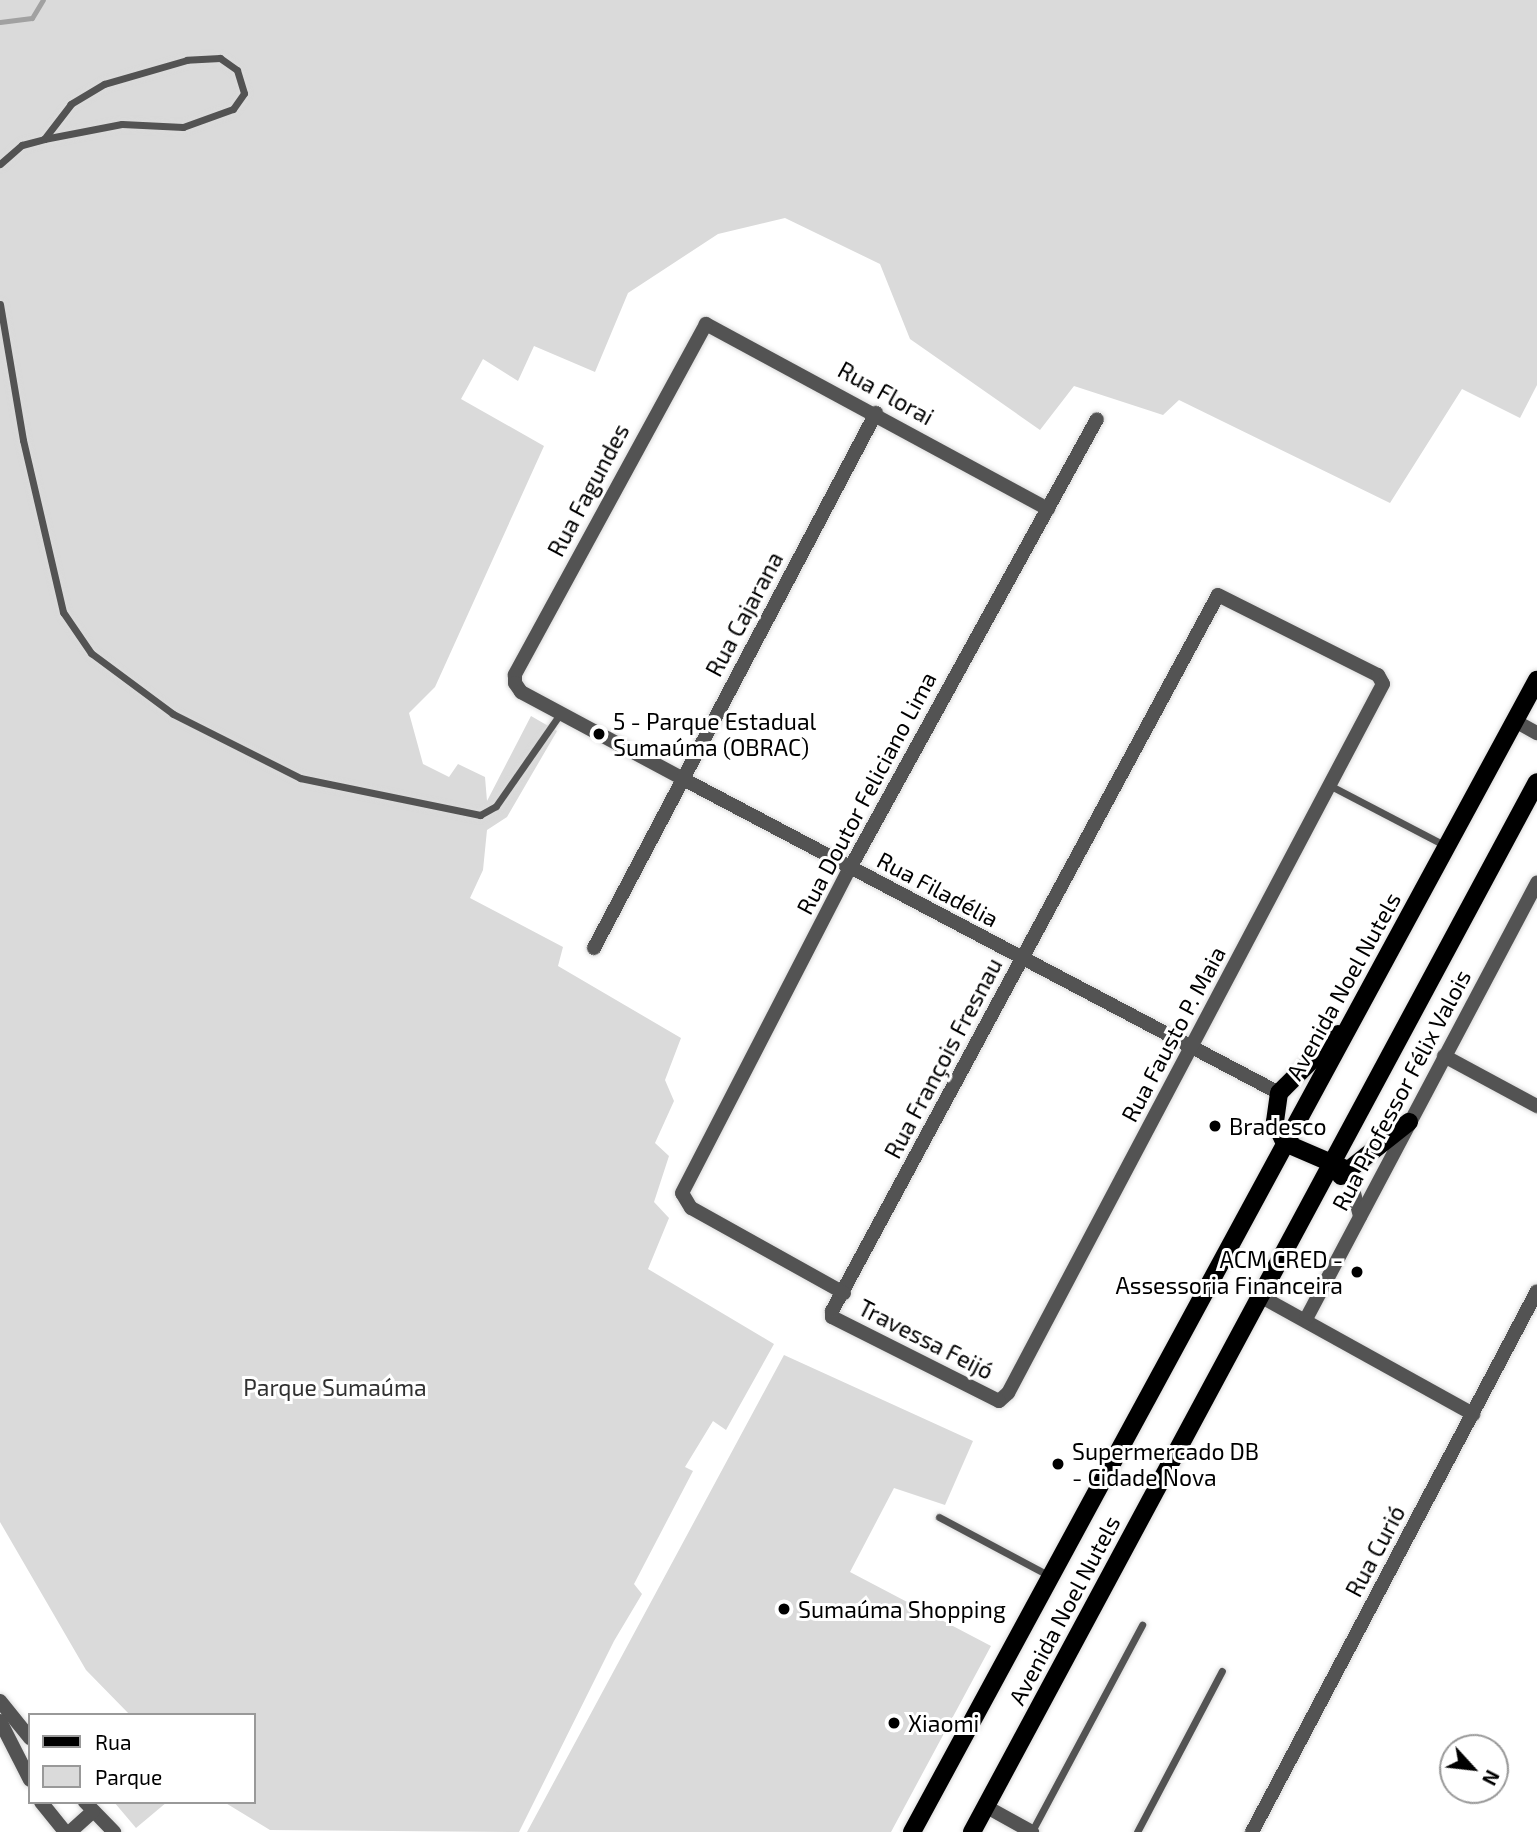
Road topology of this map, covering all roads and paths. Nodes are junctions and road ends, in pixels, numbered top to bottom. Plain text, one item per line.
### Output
1 (44, 139) junction
2 (0, 164) edge
3 (0, 304) edge
4 (702, 327) joint
5 (876, 413) junction
6 (1097, 419) dead end
7 (1048, 509) junction
8 (1215, 597) joint
9 (515, 675) joint
10 (1537, 680) edge
11 (560, 713) junction
12 (1515, 721) junction
13 (1537, 733) edge
14 (683, 779) junction
15 (1537, 782) edge
16 (1329, 785) junction
17 (1446, 846) junction
18 (850, 868) junction
19 (1537, 882) edge
20 (594, 948) dead end
21 (1021, 958) junction
22 (1352, 1019) junction
23 (1190, 1050) junction
24 (1444, 1056) junction
25 (1279, 1093) junction
26 (1537, 1106) edge
27 (1409, 1122) junction
28 (1285, 1143) junction
29 (1341, 1166) junction
30 (1360, 1216) junction
31 (1537, 1291) edge
32 (844, 1293) junction
33 (1260, 1296) junction
34 (832, 1317) joint
35 (1306, 1319) junction
36 (999, 1401) joint
37 (1473, 1414) junction
38 (939, 1517) dead end
39 (1051, 1576) junction
40 (1142, 1625) dead end
41 (1222, 1671) dead end
42 (0, 1701) edge
43 (0, 1721) edge
44 (28, 1736) edge
45 (28, 1776) edge
46 (43, 1804) edge
47 (89, 1807) edge
48 (985, 1807) junction
49 (978, 1830) edge
50 (65, 1832) edge
51 (70, 1832) edge
52 (114, 1832) edge
53 (912, 1832) edge
54 (1032, 1832) edge
55 (1137, 1832) edge
56 (1252, 1832) edge

1 - 1 lane
1 - 2 lane
3 - 11 lane
4 - 5 street, Rua Florai
4 - 9 street, Rua Fagundes
5 - 7 street, Rua Florai
5 - 14 street, Rua Cajarana
6 - 7 street, Rua Doutor Feliciano Lima
7 - 18 street, Rua Doutor Feliciano Lima
8 - 16 street, Rua Fausto P. Maia
8 - 21 street, Rua François Fresnau
9 - 11 street, Rua Filadélia
10 - 12 main road, Avenida Noel Nutels
11 - 14 street, Rua Filadélia
12 - 13 street
12 - 17 main road, Avenida Noel Nutels
14 - 18 street, Rua Filadélia
14 - 20 street, Rua Cajarana
15 - 29 main road, Avenida Noel Nutels
16 - 17 lane
16 - 23 street, Rua Fausto P. Maia
17 - 22 main road, Avenida Noel Nutels
18 - 21 street, Rua Filadélia
18 - 32 street, Rua Doutor Feliciano Lima
19 - 24 street, Rua Professor Félix Valois
21 - 23 street, Rua Filadélia
21 - 32 street, Rua François Fresnau
22 - 25 main road
22 - 28 main road, Avenida Noel Nutels
23 - 25 street, Rua Filadélia
23 - 36 street, Rua Fausto P. Maia
24 - 26 street
24 - 27 street, Rua Professor Félix Valois
25 - 28 main road
27 - 29 main road
27 - 30 street, Rua Professor Félix Valois
28 - 29 main road
28 - 39 main road, Avenida Noel Nutels
29 - 30 street
29 - 33 main road, Avenida Noel Nutels
30 - 35 street, Rua Professor Félix Valois
31 - 37 street, Rua Curió
32 - 34 street, Rua François Fresnau
33 - 35 street
33 - 48 main road, Avenida Noel Nutels
34 - 36 street, Travessa Feijó
35 - 37 street
37 - 56 street, Rua Curió
38 - 39 lane
39 - 53 main road, Avenida Noel Nutels
40 - 54 lane
41 - 55 lane
42 - 44 street
43 - 45 street
46 - 50 street
47 - 51 street
47 - 52 street
48 - 49 main road, Avenida Noel Nutels
48 - 54 street

